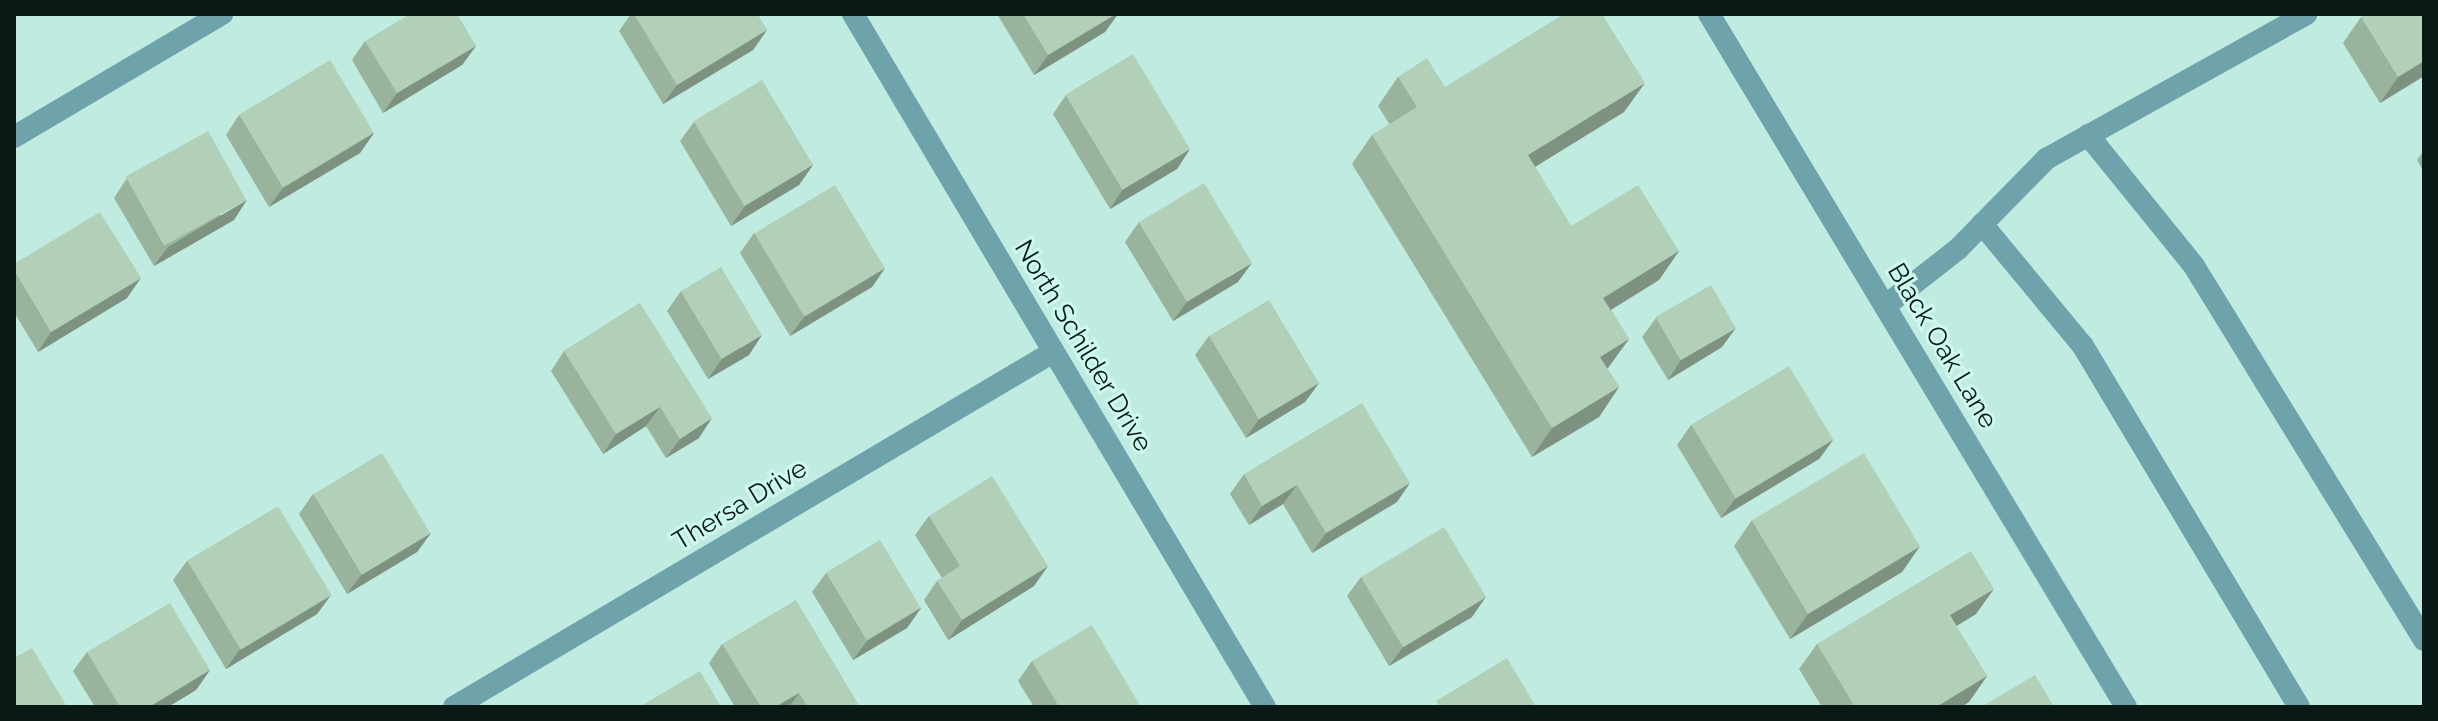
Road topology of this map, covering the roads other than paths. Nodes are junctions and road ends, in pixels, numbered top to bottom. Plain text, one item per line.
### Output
1 (222, 14) edge
2 (853, 14) edge
3 (1709, 14) edge
4 (2306, 14) edge
5 (2088, 135) junction
6 (14, 137) edge
7 (1982, 224) junction
8 (1885, 306) junction
9 (1053, 352) junction
10 (2424, 640) edge
11 (454, 707) edge
12 (1265, 707) edge
13 (2126, 707) edge
14 (2299, 707) edge

1 - 6 street
2 - 9 street, North Schilder Drive
3 - 8 street, Black Oak Lane
4 - 5 street
5 - 7 street
5 - 10 street
7 - 8 street
7 - 14 street
8 - 13 street, Black Oak Lane
9 - 11 street, Thersa Drive
9 - 12 street, North Schilder Drive

